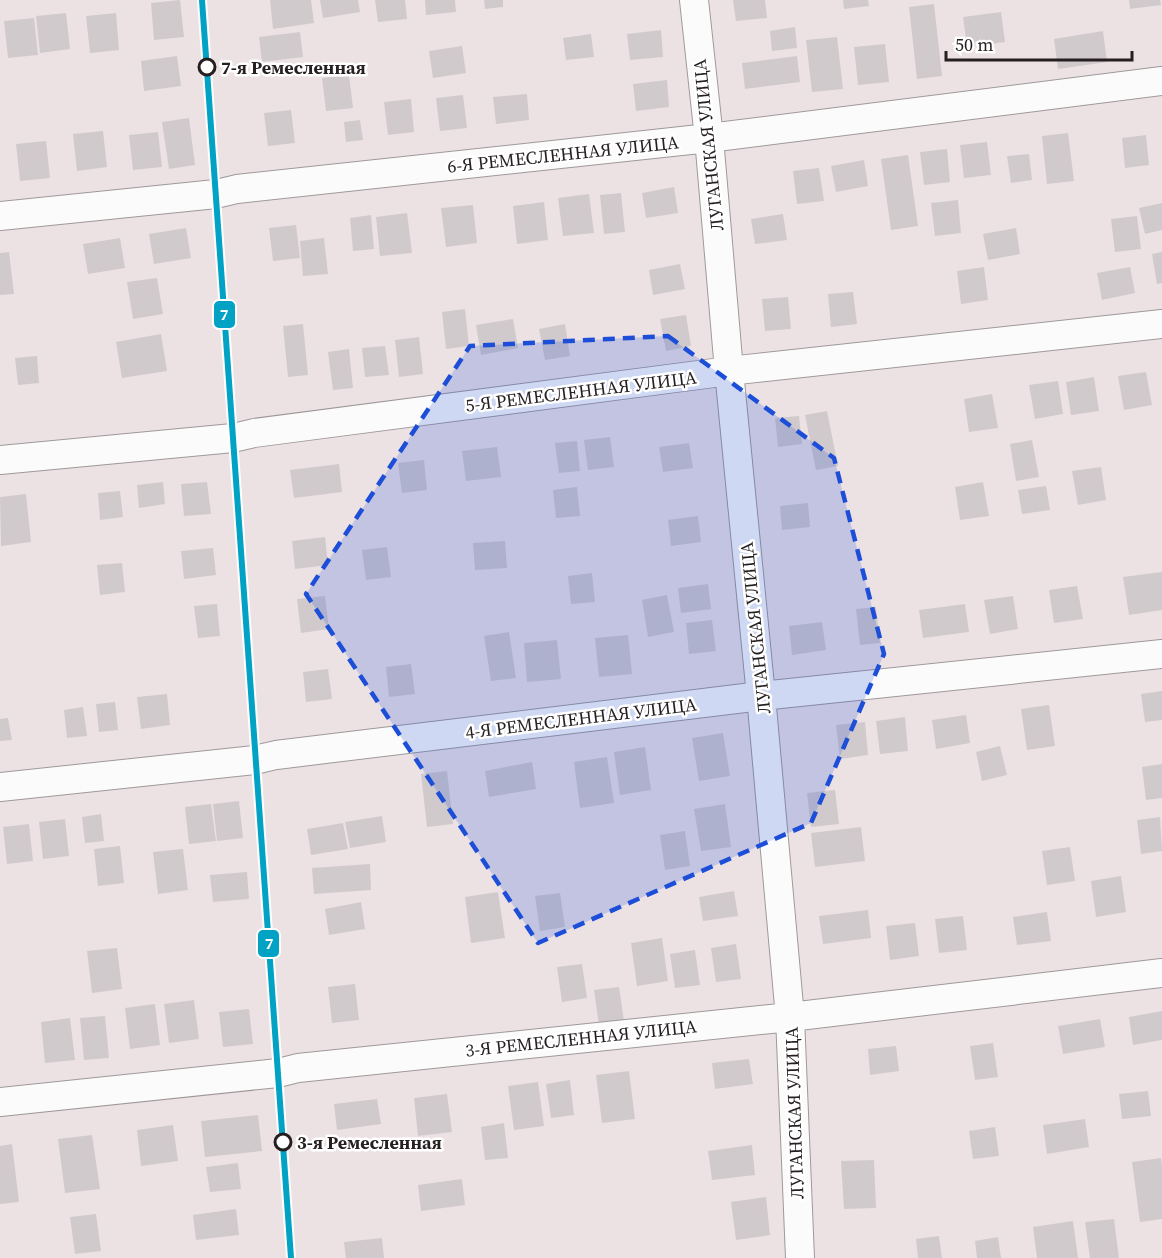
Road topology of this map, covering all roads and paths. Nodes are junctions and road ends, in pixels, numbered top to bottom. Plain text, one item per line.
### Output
1 (694, 0) edge
2 (1162, 81) edge
3 (709, 138) junction
4 (0, 216) edge
5 (1162, 324) edge
6 (729, 371) junction
7 (0, 460) edge
8 (1162, 654) edge
9 (761, 696) junction
10 (0, 788) edge
11 (1162, 974) edge
12 (790, 1017) junction
13 (0, 1102) edge
14 (800, 1258) edge

1 - 3 street, ЛУГАНСКАЯ УЛИЦА
2 - 3 street, 6-Я РЕМЕСЛЕННАЯ УЛИЦА
3 - 4 street, 6-Я РЕМЕСЛЕННАЯ УЛИЦА
3 - 6 street, ЛУГАНСКАЯ УЛИЦА
5 - 6 street, 5-Я РЕМЕСЛЕННАЯ УЛИЦА
6 - 7 street, 5-Я РЕМЕСЛЕННАЯ УЛИЦА
6 - 9 street, ЛУГАНСКАЯ УЛИЦА
8 - 9 street, 4-Я РЕМЕСЛЕННАЯ УЛИЦА
9 - 10 street, 4-Я РЕМЕСЛЕННАЯ УЛИЦА
9 - 12 street, ЛУГАНСКАЯ УЛИЦА
11 - 12 street, 3-Я РЕМЕСЛЕННАЯ УЛИЦА
12 - 13 street, 3-Я РЕМЕСЛЕННАЯ УЛИЦА
12 - 14 street, ЛУГАНСКАЯ УЛИЦА

